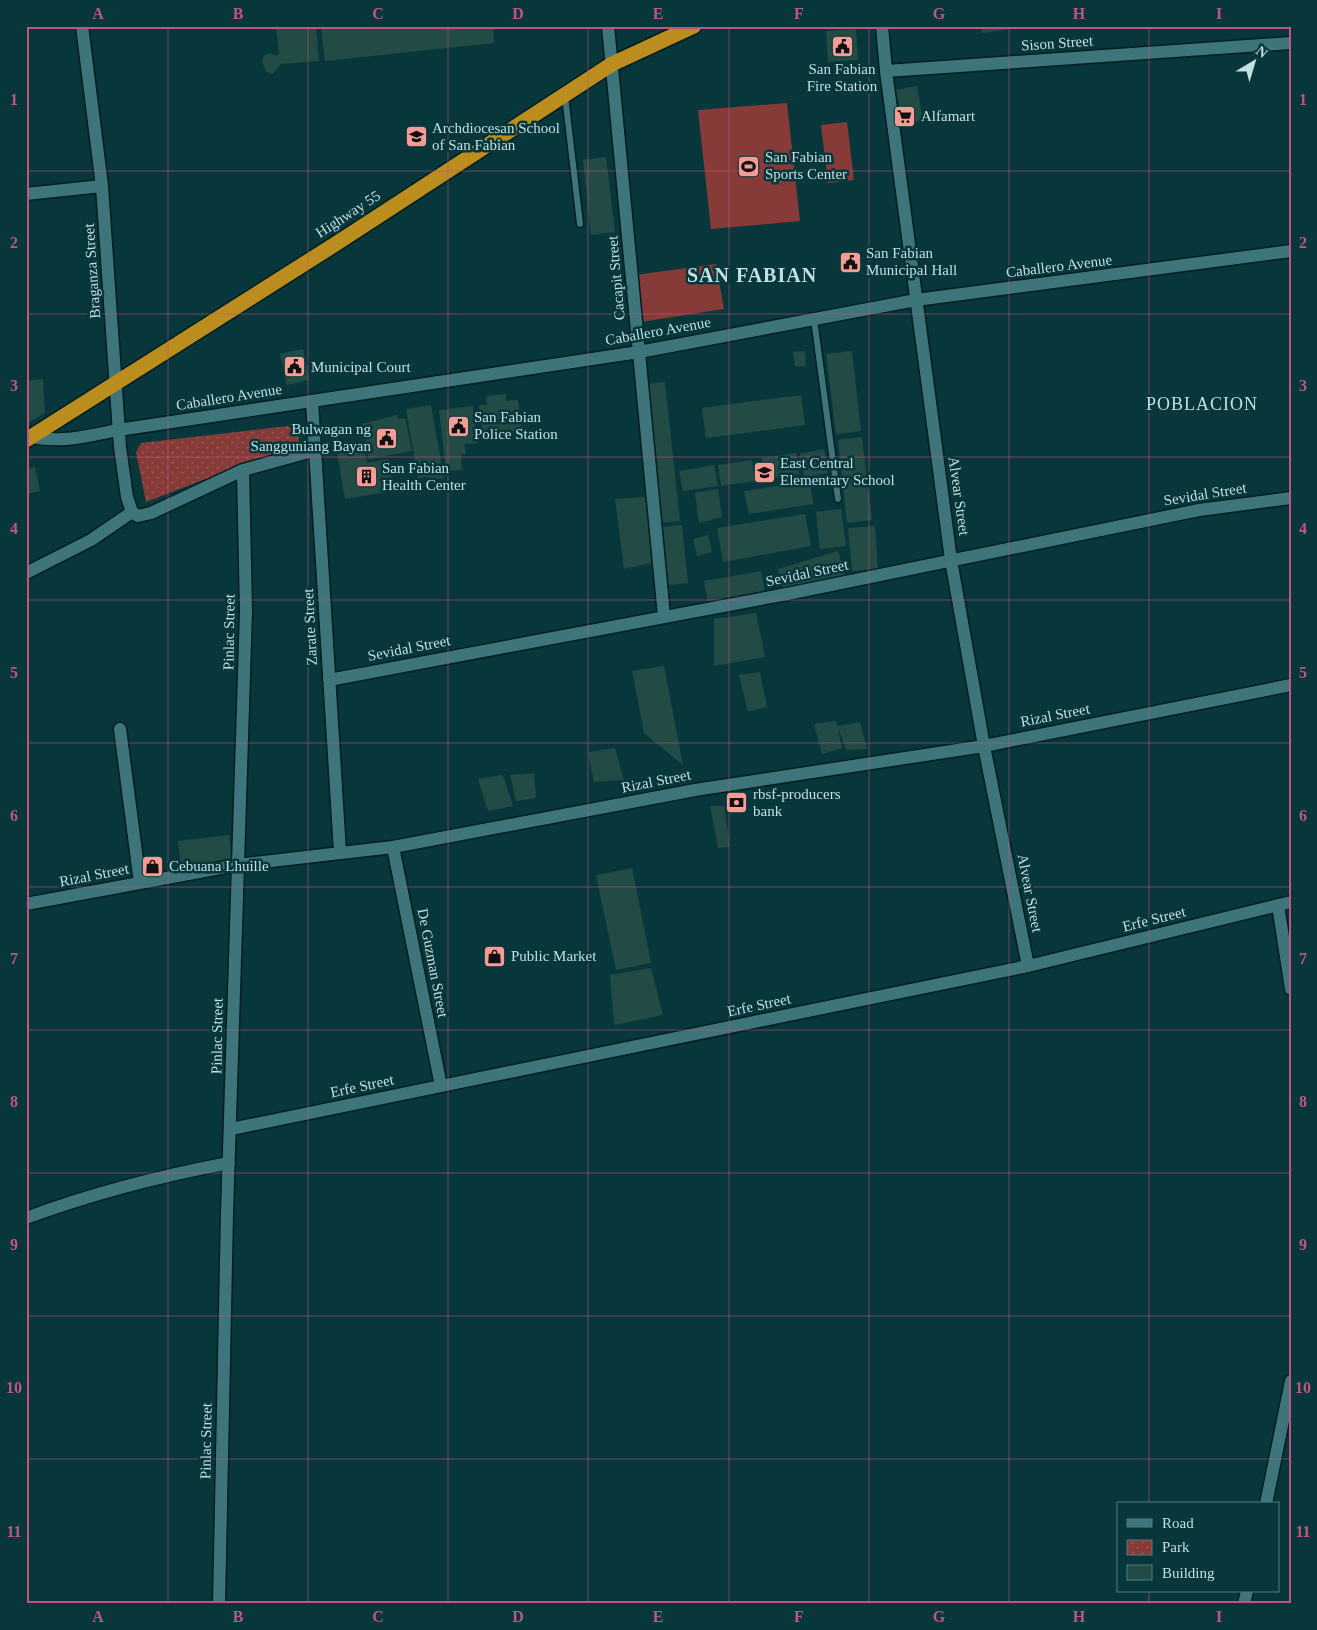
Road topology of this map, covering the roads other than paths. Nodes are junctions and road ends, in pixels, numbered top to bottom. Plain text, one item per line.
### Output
1 (82, 26) edge
2 (608, 26) edge
3 (694, 26) edge
4 (882, 26) edge
5 (1291, 43) edge
6 (612, 64) junction
7 (886, 71) junction
8 (565, 94) junction
9 (102, 186) junction
10 (26, 194) edge
11 (580, 224) dead end
12 (1291, 251) edge
13 (916, 300) junction
14 (814, 319) junction
15 (639, 352) junction
16 (116, 384) junction
17 (312, 401) junction
18 (118, 430) junction
19 (29, 439) edge
20 (316, 450) junction
21 (243, 470) junction
22 (1291, 498) edge
23 (838, 499) dead end
24 (132, 512) junction
25 (951, 560) junction
26 (26, 574) edge
27 (664, 616) junction
28 (329, 680) junction
29 (1291, 685) edge
30 (120, 729) dead end
31 (984, 746) junction
32 (393, 847) junction
33 (340, 852) junction
34 (237, 865) junction
35 (140, 883) junction
36 (26, 904) edge
37 (1284, 904) edge
38 (1028, 966) junction
39 (1291, 989) edge
40 (441, 1086) junction
41 (231, 1129) junction
42 (229, 1164) junction
43 (26, 1218) edge
44 (1291, 1381) edge
45 (1266, 1502) edge
46 (219, 1604) edge

1 - 9 street, Braganza Street
2 - 6 street, Cacapit Street
3 - 6 highway, Highway 55
4 - 7 street, Alvear Street
5 - 7 street, Sison Street
6 - 8 highway, Highway 55
6 - 15 street, Cacapit Street
7 - 13 street, Alvear Street
8 - 11 lane
8 - 16 highway, Highway 55
9 - 10 street
9 - 16 street, Braganza Street
12 - 13 street, Caballero Avenue
13 - 14 street, Caballero Avenue
13 - 25 street, Alvear Street
14 - 15 street, Caballero Avenue
14 - 23 lane
15 - 17 street, Caballero Avenue
15 - 27 street, Cacapit Street
16 - 18 street, Braganza Street
16 - 19 highway, Highway 55
17 - 18 street, Caballero Avenue
17 - 20 street, Zarate Street
18 - 19 street, Caballero Avenue
18 - 24 street, Braganza Street
20 - 21 street
20 - 28 street, Zarate Street
21 - 24 street
21 - 34 street, Pinlac Street
22 - 25 street, Sevidal Street
24 - 26 street
25 - 27 street, Sevidal Street
25 - 31 street, Alvear Street
27 - 28 street, Sevidal Street
28 - 33 street, Zarate Street
29 - 31 street, Rizal Street
30 - 35 street
31 - 32 street, Rizal Street
31 - 38 street, Alvear Street
32 - 33 street, Rizal Street
32 - 40 street, De Guzman Street
33 - 34 street, Rizal Street
34 - 35 street, Rizal Street
34 - 41 street, Pinlac Street
35 - 36 street, Rizal Street
37 - 38 street, Erfe Street
37 - 39 street
38 - 40 street, Erfe Street
40 - 41 street, Erfe Street
41 - 42 street, Pinlac Street
42 - 43 street
42 - 46 street, Pinlac Street
44 - 45 street

